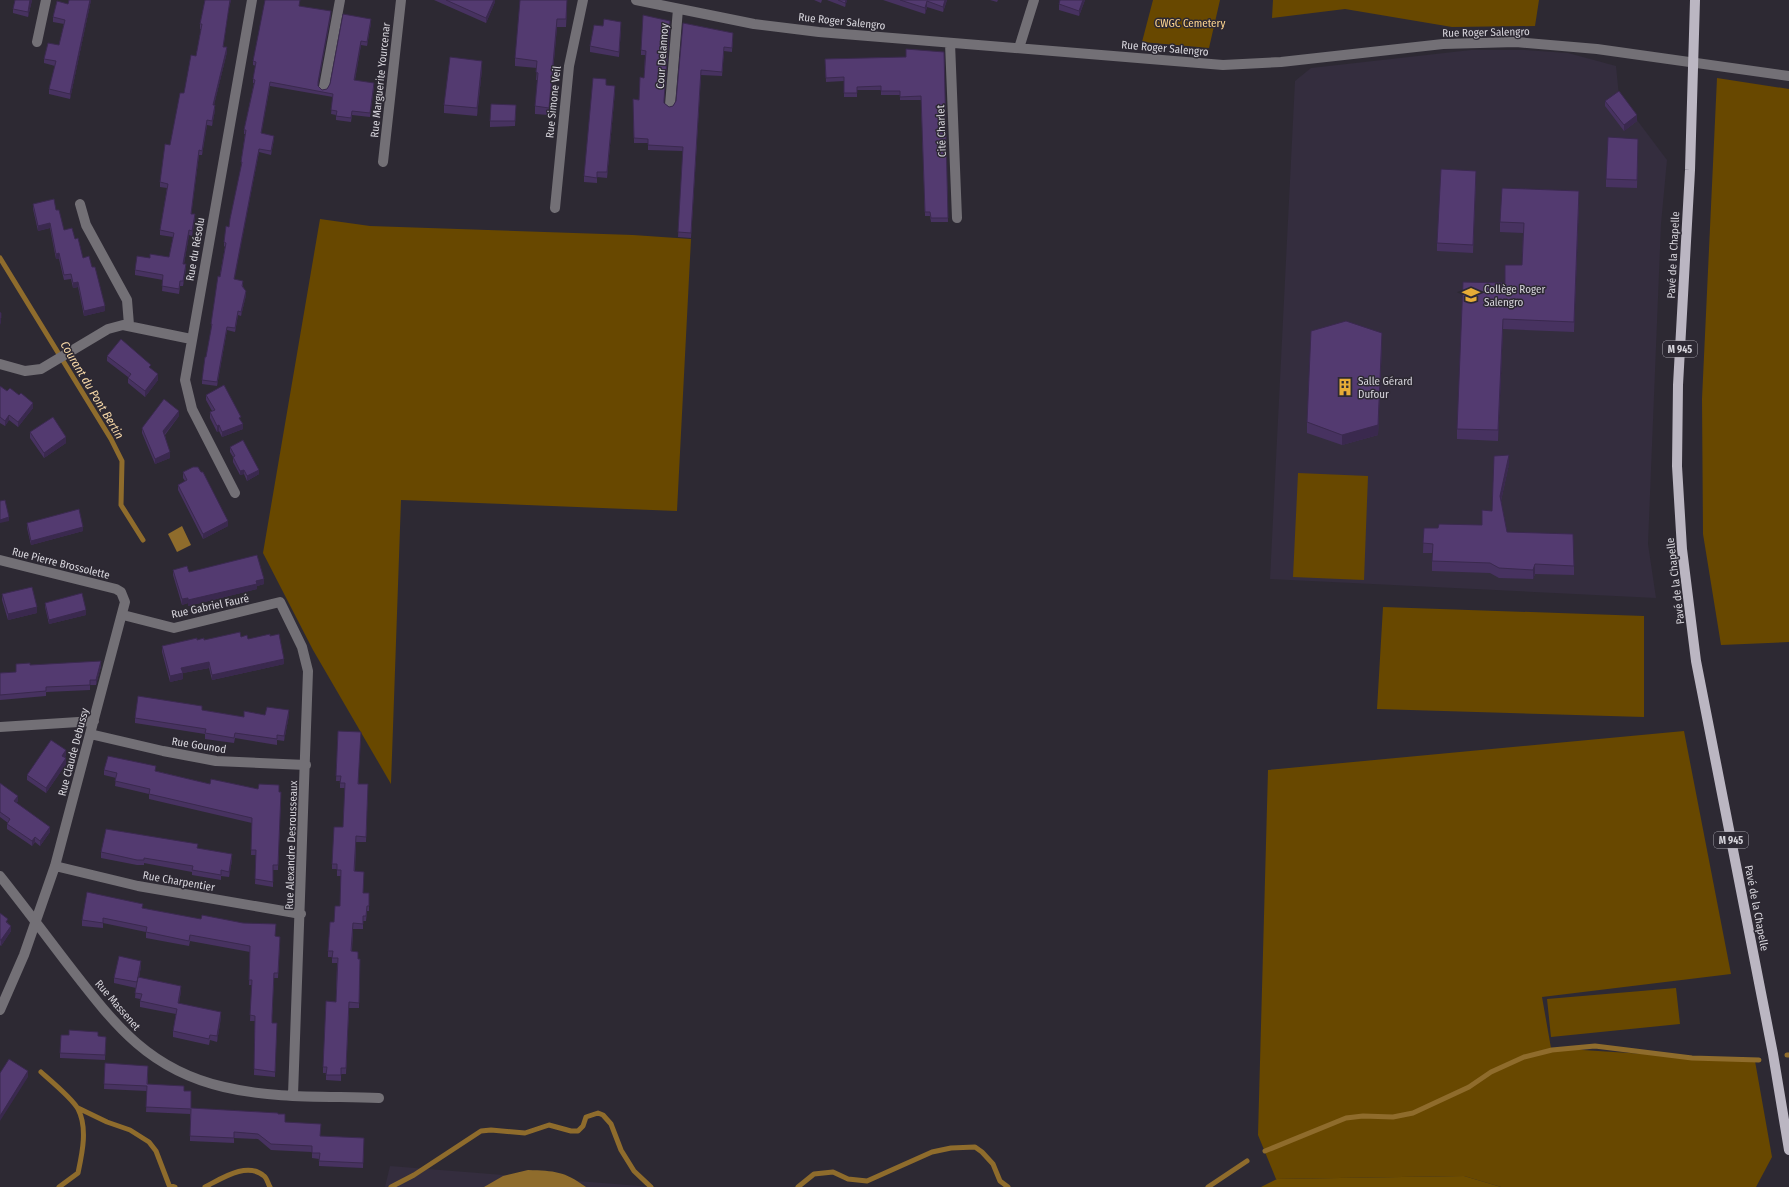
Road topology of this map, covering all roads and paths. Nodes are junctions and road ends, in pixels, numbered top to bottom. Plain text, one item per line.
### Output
1 (46, 0) edge
2 (252, 0) edge
3 (340, 0) edge
4 (401, 0) edge
5 (583, 0) edge
6 (636, 0) edge
7 (1034, 0) edge
8 (1695, 0) edge
9 (678, 9) junction
10 (37, 42) dead end
11 (950, 43) junction
12 (1019, 48) junction
13 (1694, 63) junction
14 (1789, 76) edge
15 (324, 87) dead end
16 (670, 105) edge
17 (383, 162) dead end
18 (80, 204) dead end
19 (555, 208) dead end
20 (957, 218) dead end
21 (129, 325) junction
22 (191, 339) junction
23 (0, 364) edge
24 (235, 493) dead end
25 (0, 560) edge
26 (116, 589) joint
27 (280, 602) joint
28 (123, 615) junction
29 (94, 721) junction
30 (0, 728) edge
31 (90, 734) junction
32 (306, 765) junction
33 (55, 866) junction
34 (0, 876) edge
35 (301, 914) junction
36 (36, 923) junction
37 (0, 1010) edge
38 (293, 1095) junction
39 (379, 1098) dead end
40 (1789, 1150) edge

1 - 10 street
2 - 22 street, Rue du Résolu
3 - 15 street
4 - 17 street, Rue Marguerite Yourcenar
5 - 19 street, Rue Simone Veil
6 - 9 street, Rue Roger Salengro
7 - 12 street
8 - 13 main road, Pavé de la Chapelle / M 945
9 - 11 street, Rue Roger Salengro
9 - 16 street, Cour Delannoy
11 - 12 street, Rue Roger Salengro
11 - 20 street, Cité Charlet
12 - 13 street, Rue Roger Salengro
13 - 14 street, Rue Roger Salengro
13 - 40 main road, Pavé de la Chapelle / M 945
18 - 21 street
21 - 22 street
21 - 23 street
22 - 24 street, Rue du Résolu
25 - 26 street, Rue Pierre Brossolette
26 - 28 street, Rue Claude Debussy
27 - 28 street, Rue Gabriel Fauré
27 - 32 street, Rue Alexandre Desrousseaux
28 - 29 street, Rue Claude Debussy
29 - 30 street
29 - 31 street, Rue Claude Debussy
31 - 32 street, Rue Gounod
31 - 33 street, Rue Claude Debussy
32 - 35 street, Rue Alexandre Desrousseaux
33 - 35 street, Rue Charpentier
33 - 36 street, Rue Claude Debussy
34 - 36 street, Rue Massenet
35 - 38 street, Rue Alexandre Desrousseaux
36 - 37 street, Rue Claude Debussy
36 - 38 street, Rue Massenet
38 - 39 street, Rue Massenet

